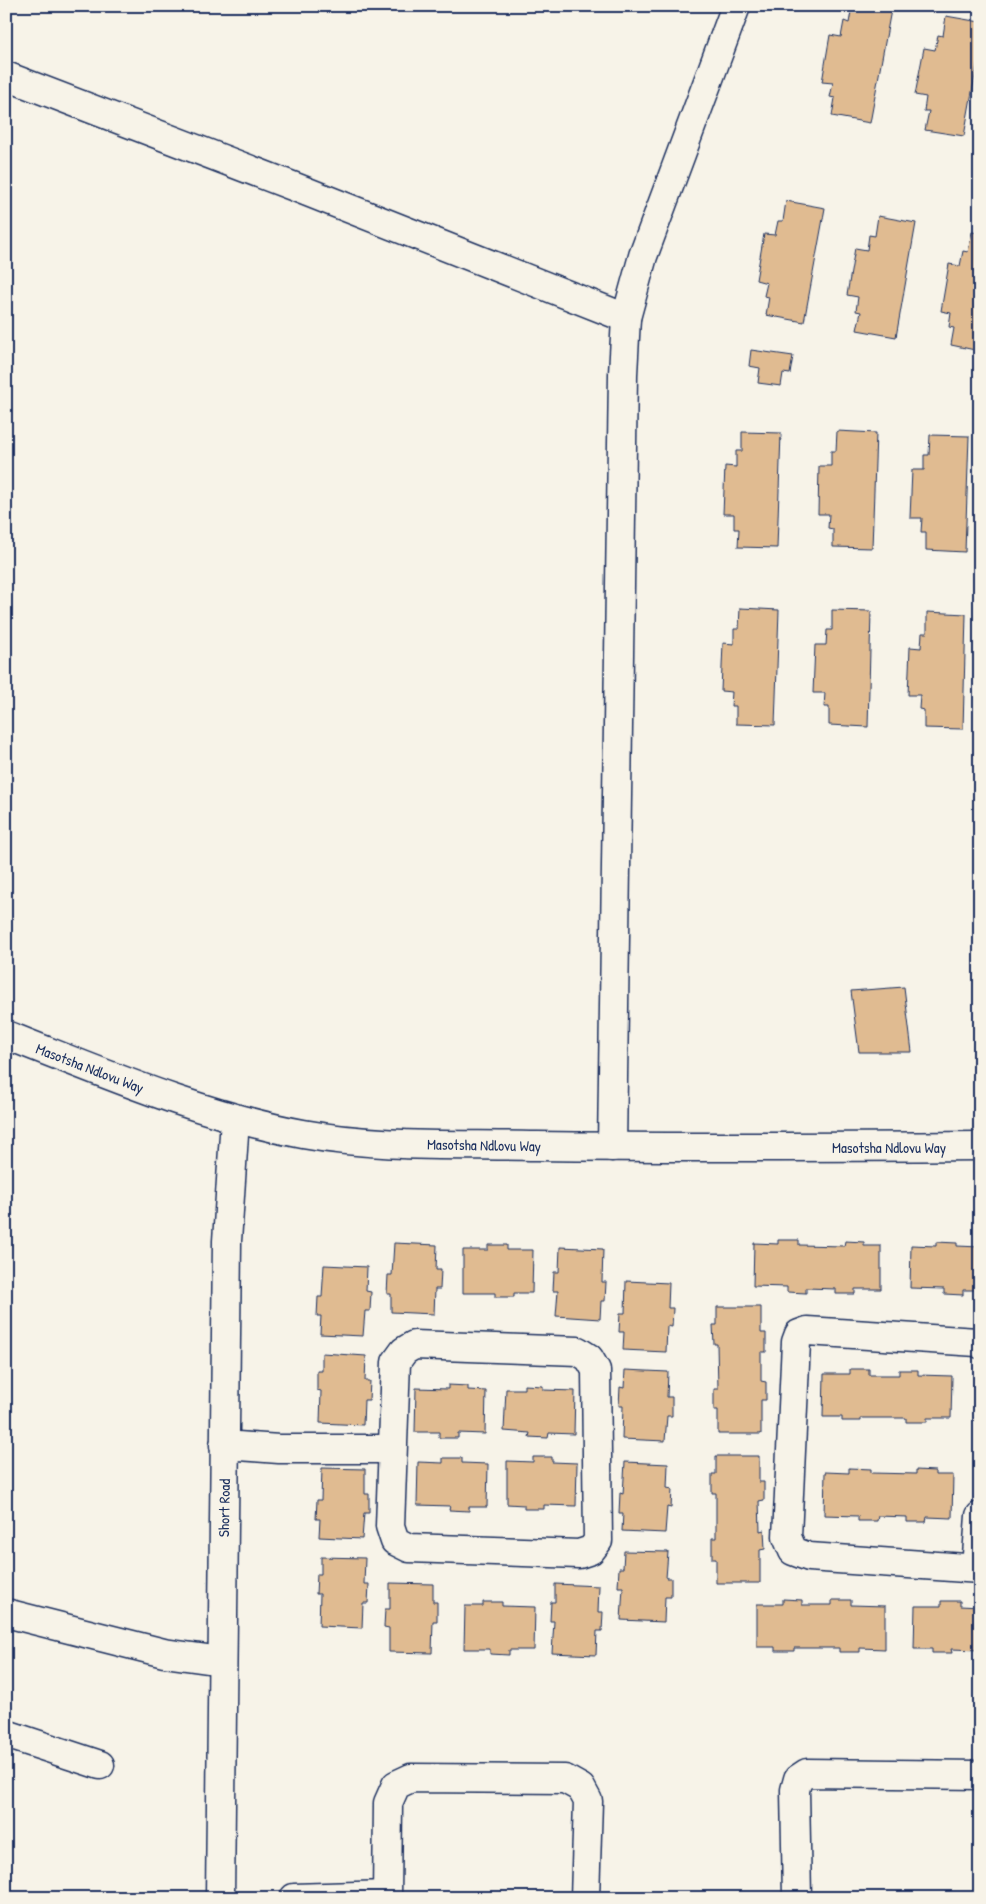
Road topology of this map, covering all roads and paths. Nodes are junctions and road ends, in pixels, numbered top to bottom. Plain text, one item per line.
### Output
1 (736, 6) edge
2 (6, 76) edge
3 (626, 318) junction
4 (6, 1035) edge
5 (235, 1119) junction
6 (980, 1146) edge
7 (612, 1147) junction
8 (980, 1344) edge
9 (224, 1445) junction
10 (392, 1449) junction
11 (980, 1516) edge
12 (978, 1569) edge
13 (6, 1613) edge
14 (222, 1661) junction
15 (6, 1734) edge
16 (100, 1765) dead end
17 (980, 1774) edge
18 (387, 1896) edge
19 (220, 1898) edge
20 (294, 1898) edge
21 (585, 1898) edge
22 (797, 1898) edge

1 - 3 street
2 - 3 street
3 - 7 street
4 - 5 street, Masotsha Ndlovu Way
5 - 7 street, Masotsha Ndlovu Way
5 - 9 street, Short Road
6 - 7 street, Masotsha Ndlovu Way
8 - 12 street
9 - 10 street
9 - 14 street, Short Road
10 - 10 street
11 - 12 street
13 - 14 street
14 - 19 street, Short Road
15 - 16 street
17 - 22 street
18 - 20 street
18 - 21 street

